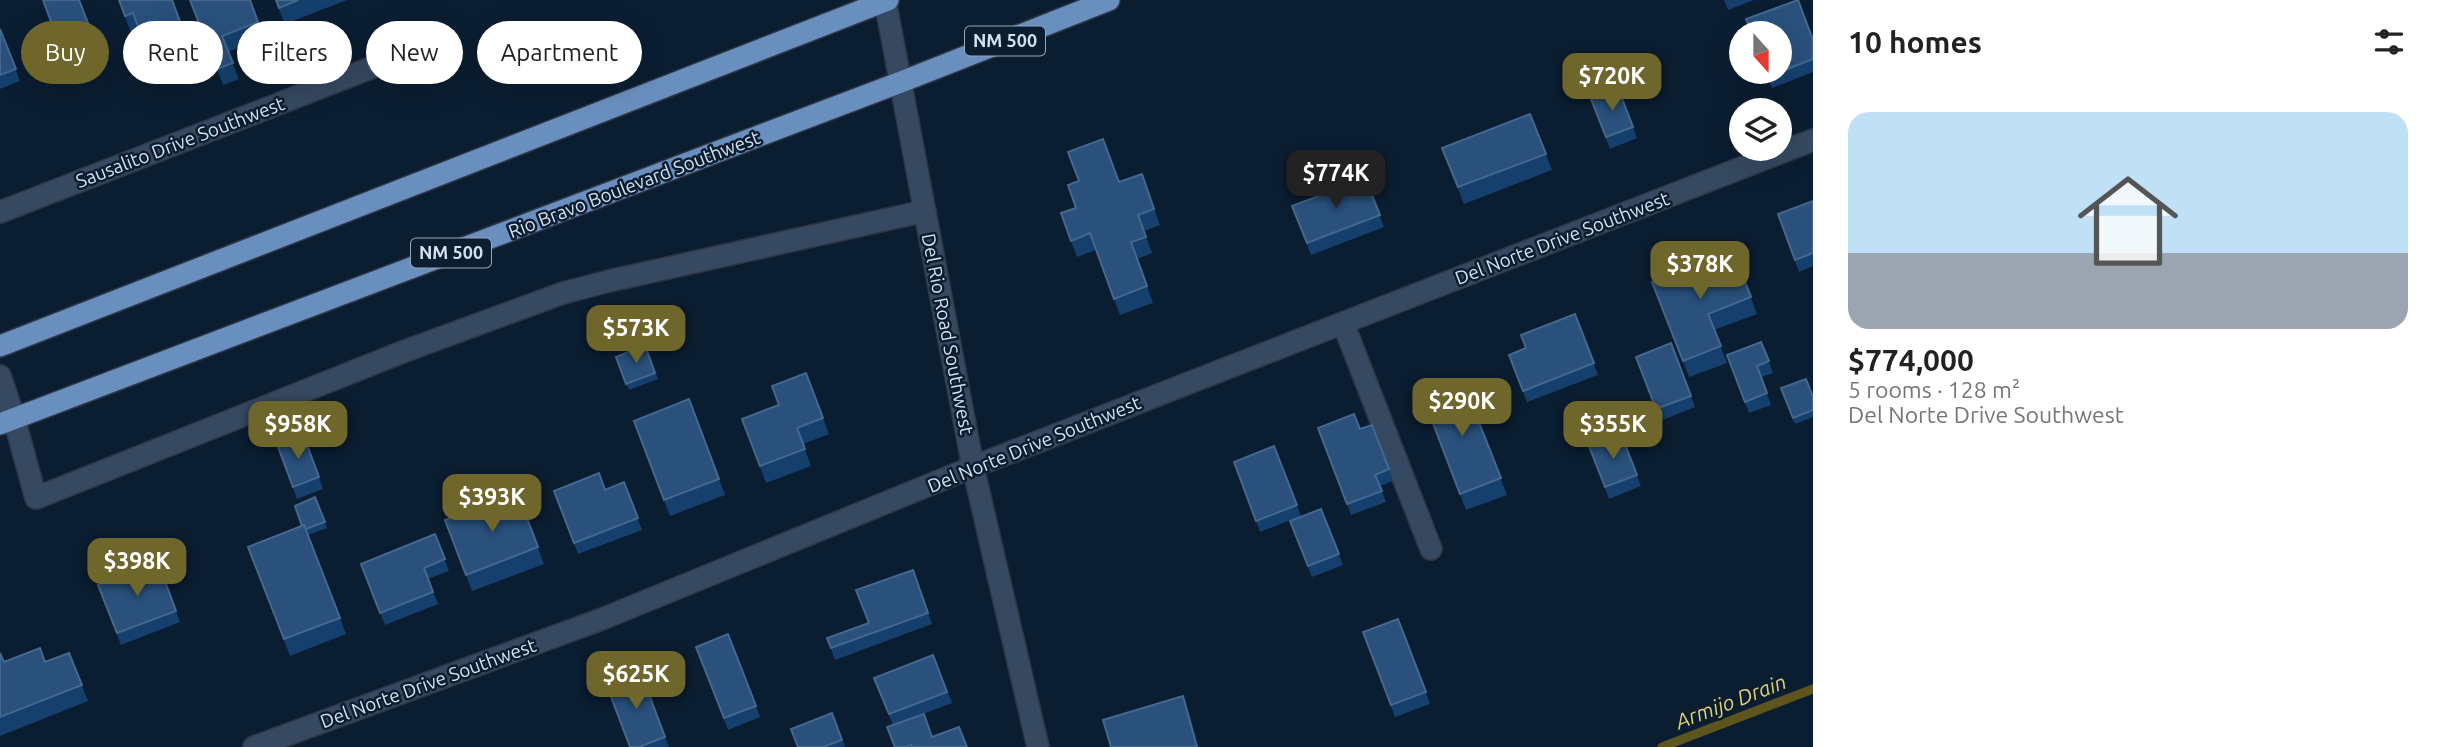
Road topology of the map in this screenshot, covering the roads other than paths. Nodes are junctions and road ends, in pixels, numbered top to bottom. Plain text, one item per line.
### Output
1 (886, 0) edge
2 (1109, 0) edge
3 (366, 70) edge
4 (901, 82) junction
5 (1813, 140) edge
6 (925, 211) junction
7 (0, 212) edge
8 (1343, 323) junction
9 (0, 345) edge
10 (0, 376) edge
11 (8, 421) edge
12 (973, 467) junction
13 (1431, 550) dead end
14 (254, 747) edge
15 (1038, 747) edge

1 - 4 street, Del Rio Road Southwest
1 - 9 main road
2 - 4 main road, Rio Bravo Boulevard Southwest / NM 500
3 - 7 street, Sausalito Drive Southwest
4 - 6 street, Del Rio Road Southwest
4 - 11 main road, Rio Bravo Boulevard Southwest / NM 500
5 - 8 street, Del Norte Drive Southwest
6 - 11 street
6 - 12 street, Del Rio Road Southwest
8 - 12 street, Del Norte Drive Southwest
8 - 13 street
10 - 11 street
12 - 14 street, Del Norte Drive Southwest
12 - 15 street, Del Rio Road Southwest

